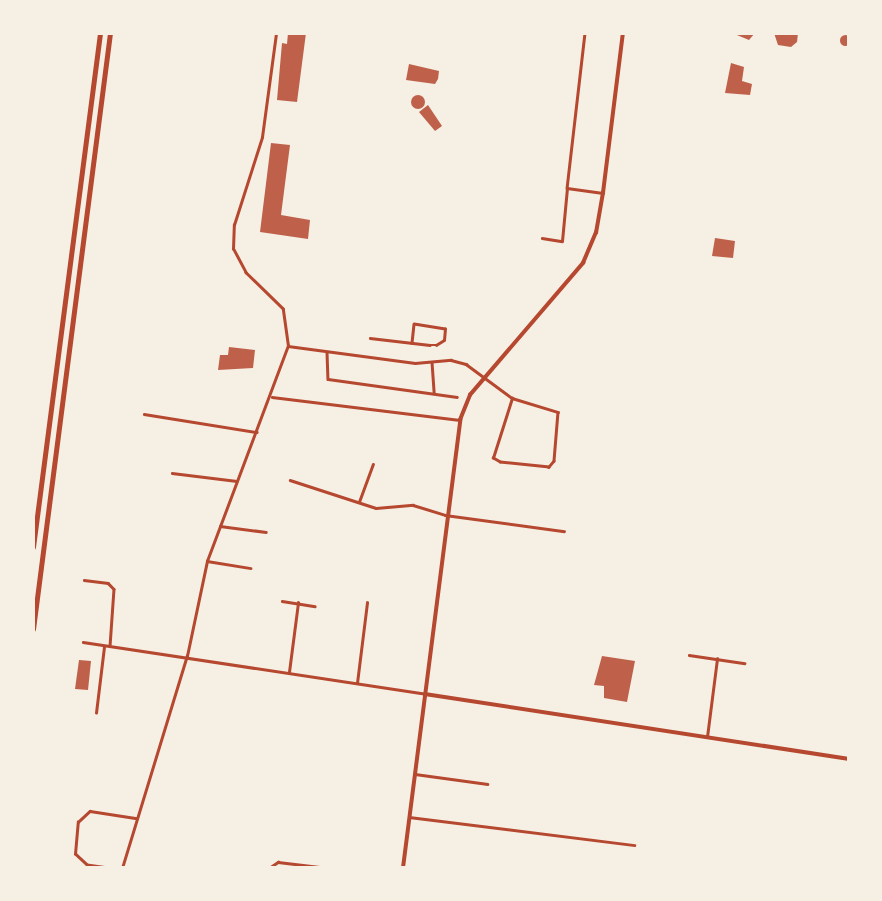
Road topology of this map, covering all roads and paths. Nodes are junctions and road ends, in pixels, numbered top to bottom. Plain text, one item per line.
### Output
1 (100, 33) edge
2 (110, 33) edge
3 (275, 33) edge
4 (585, 33) edge
5 (623, 33) edge
6 (567, 188) junction
7 (603, 193) junction
8 (542, 238) dead end
9 (370, 338) dead end
10 (412, 343) junction
11 (288, 346) junction
12 (327, 352) junction
13 (432, 361) junction
14 (484, 379) junction
15 (434, 393) junction
16 (271, 397) junction
17 (457, 397) dead end
18 (512, 398) junction
19 (144, 414) dead end
20 (460, 419) junction
21 (257, 432) junction
22 (373, 464) dead end
23 (172, 472) dead end
24 (290, 480) dead end
25 (237, 481) junction
26 (359, 502) junction
27 (445, 515) junction
28 (220, 526) junction
29 (564, 531) dead end
30 (266, 532) dead end
31 (33, 547) edge
32 (207, 561) junction
33 (250, 568) dead end
34 (84, 580) dead end
35 (282, 601) dead end
36 (298, 603) junction
37 (367, 603) dead end
38 (314, 606) dead end
39 (33, 629) edge
40 (83, 642) dead end
41 (104, 645) junction
42 (110, 646) junction
43 (689, 655) dead end
44 (187, 656) junction
45 (717, 659) junction
46 (744, 663) dead end
47 (289, 672) junction
48 (357, 683) junction
49 (425, 694) junction
50 (96, 713) dead end
51 (707, 737) junction
52 (849, 759) edge
53 (415, 774) junction
54 (487, 784) dead end
55 (409, 817) junction
56 (136, 818) junction
57 (634, 845) dead end
58 (307, 867) edge
59 (108, 868) edge
60 (122, 868) edge
61 (269, 868) edge
62 (328, 868) edge
63 (403, 868) edge

1 - 31 highway
2 - 39 highway
3 - 11 street
4 - 6 street
5 - 7 street
6 - 7 street
6 - 8 street
7 - 14 street
9 - 10 street
10 - 10 street
11 - 12 street
11 - 16 street
12 - 13 street
12 - 15 street
13 - 14 street
13 - 15 street
14 - 18 street
14 - 20 street
15 - 17 street
16 - 20 street
16 - 21 street
18 - 18 street
19 - 21 street
20 - 27 street
21 - 25 street
22 - 26 street
23 - 25 street
24 - 26 street
25 - 28 street
26 - 27 street
27 - 29 street
27 - 49 street
28 - 30 street
28 - 32 street
32 - 33 street
32 - 44 street
34 - 42 street
35 - 36 street
36 - 38 street
36 - 47 street
37 - 48 street
40 - 41 street
41 - 42 street
41 - 50 street
42 - 44 street
43 - 45 street
44 - 47 street
44 - 56 street
45 - 46 street
45 - 51 street
47 - 48 street
48 - 49 street
49 - 51 street
49 - 53 street
51 - 52 street
53 - 54 street
53 - 55 street
55 - 57 street
55 - 63 street
56 - 59 street
56 - 60 street
58 - 61 street
58 - 62 street

